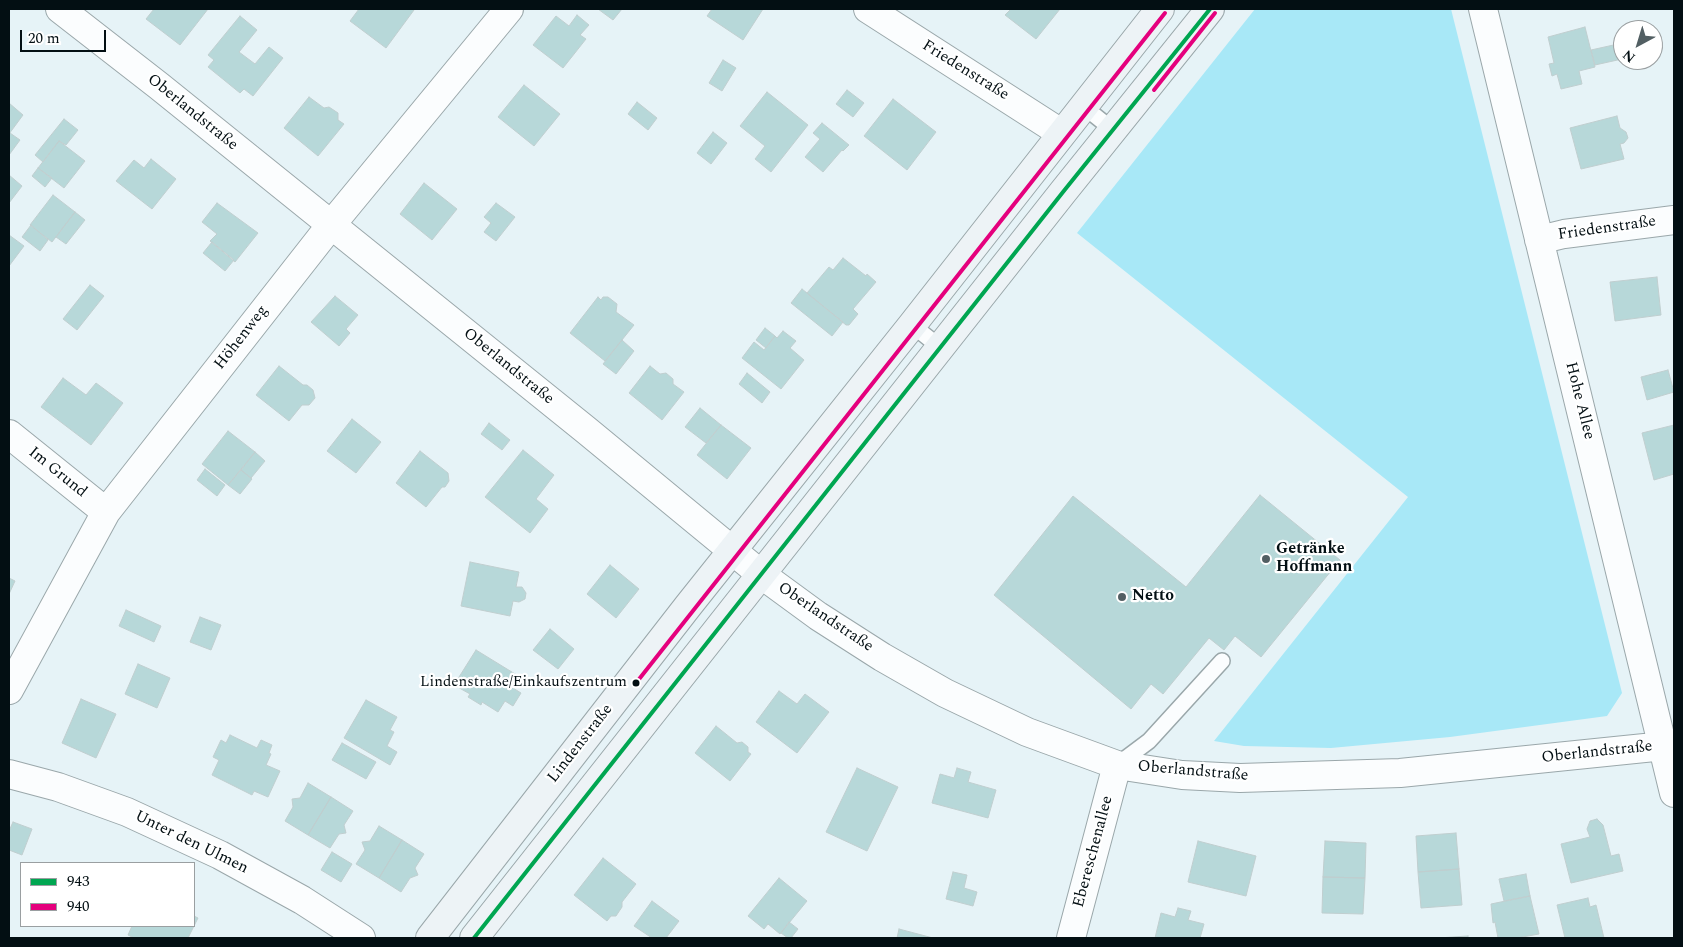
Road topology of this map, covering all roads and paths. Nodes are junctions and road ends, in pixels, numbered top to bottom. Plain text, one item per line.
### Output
1 (60, 9) edge
2 (509, 9) edge
3 (868, 9) edge
4 (1160, 9) edge
5 (1210, 9) edge
6 (1483, 9) edge
7 (1083, 106) junction
8 (1114, 130) junction
9 (1061, 134) junction
10 (1674, 220) edge
11 (332, 225) junction
12 (1539, 240) junction
13 (912, 325) junction
14 (941, 348) junction
15 (9, 434) edge
16 (106, 512) junction
17 (732, 551) junction
18 (762, 575) junction
19 (1222, 661) dead end
20 (9, 690) edge
21 (1668, 746) edge
22 (1117, 765) junction
23 (9, 774) edge
24 (1674, 793) edge
25 (361, 938) edge
26 (430, 938) edge
27 (474, 938) edge
28 (1071, 938) edge

1 - 11 street, Oberlandstraße
2 - 11 street, Höhenweg
3 - 9 street, Friedenstraße
4 - 7 street, Lindenstraße
5 - 8 street
6 - 12 street, Hohe Allee
7 - 8 lane
7 - 9 street, Lindenstraße
8 - 14 street
9 - 13 street, Lindenstraße
10 - 12 street, Friedenstraße
11 - 16 street, Höhenweg
11 - 17 street, Oberlandstraße
12 - 21 street, Hohe Allee
13 - 14 lane
13 - 17 street, Lindenstraße
14 - 18 street
15 - 16 street, Im Grund
16 - 20 street, Höhenweg
17 - 18 street, Oberlandstraße
17 - 26 street, Lindenstraße
18 - 22 street, Oberlandstraße
18 - 27 street
19 - 22 lane
21 - 22 street, Oberlandstraße
21 - 24 street, Hohe Allee
22 - 28 street, Ebereschenallee
23 - 25 street, Unter den Ulmen

